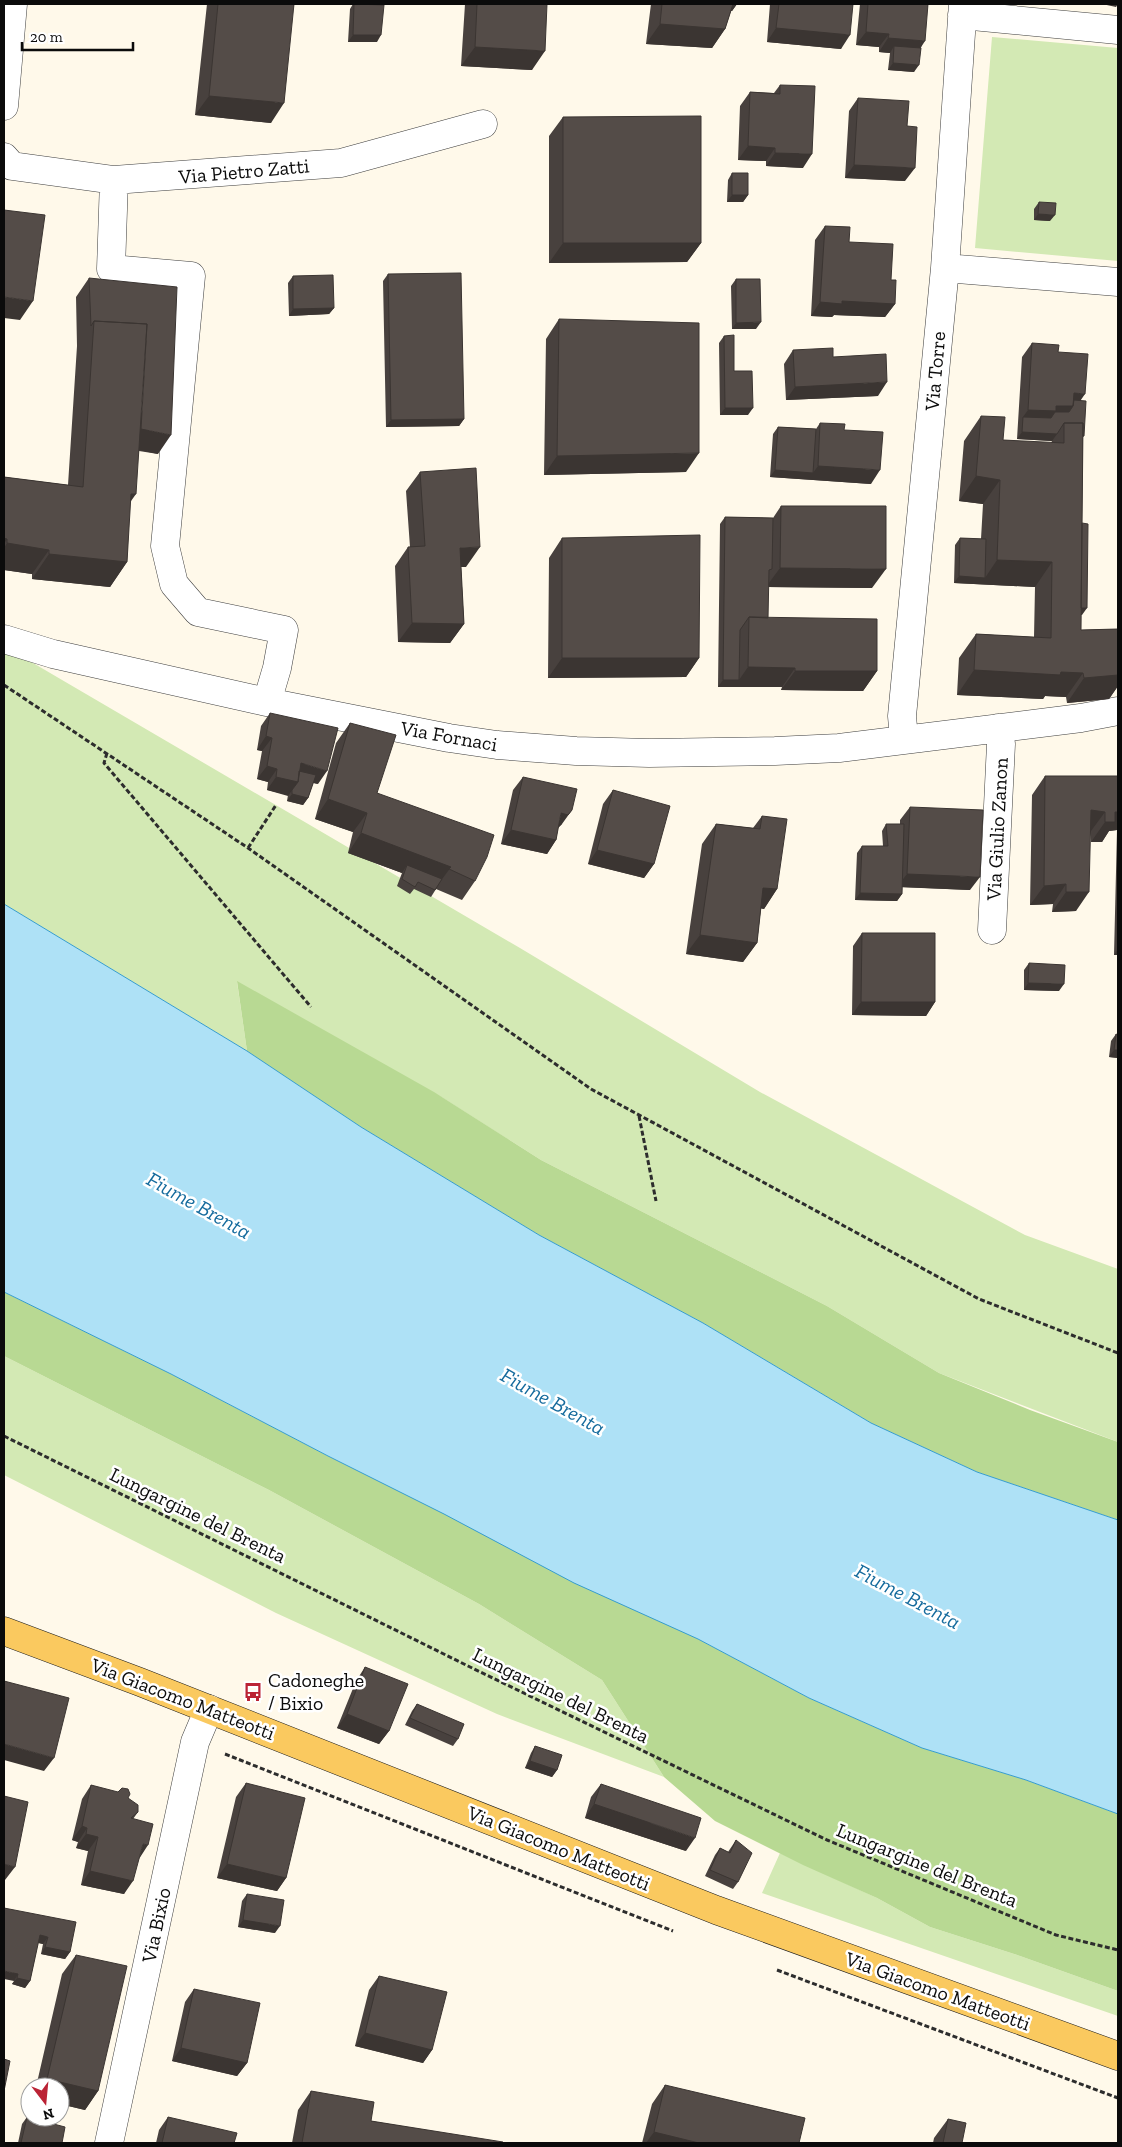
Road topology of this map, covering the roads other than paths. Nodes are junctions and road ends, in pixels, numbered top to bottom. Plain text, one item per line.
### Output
1 (13, 4) edge
2 (963, 9) edge
3 (1118, 30) edge
4 (4, 106) edge
5 (483, 124) dead end
6 (4, 157) edge
7 (114, 180) junction
8 (945, 268) junction
9 (1118, 282) edge
10 (4, 639) edge
11 (267, 702) junction
12 (1118, 711) edge
13 (998, 728) junction
14 (904, 739) junction
15 (992, 930) dead end
16 (4, 1631) edge
17 (210, 1709) junction
18 (1118, 2056) edge
19 (109, 2143) edge

1 - 4 street
2 - 3 street
2 - 8 street, Via Torre
5 - 7 street, Via Pietro Zatti
6 - 7 street, Via Pietro Zatti
7 - 11 street
8 - 9 street
8 - 14 street, Via Torre
10 - 11 street, Via Fornaci
11 - 14 street, Via Fornaci
12 - 13 street, Via Giulio Zanon
13 - 14 street, Via Giulio Zanon
13 - 15 street, Via Giulio Zanon
16 - 17 main road, Via Giacomo Matteotti
17 - 18 main road, Via Giacomo Matteotti
17 - 19 street, Via Bixio

